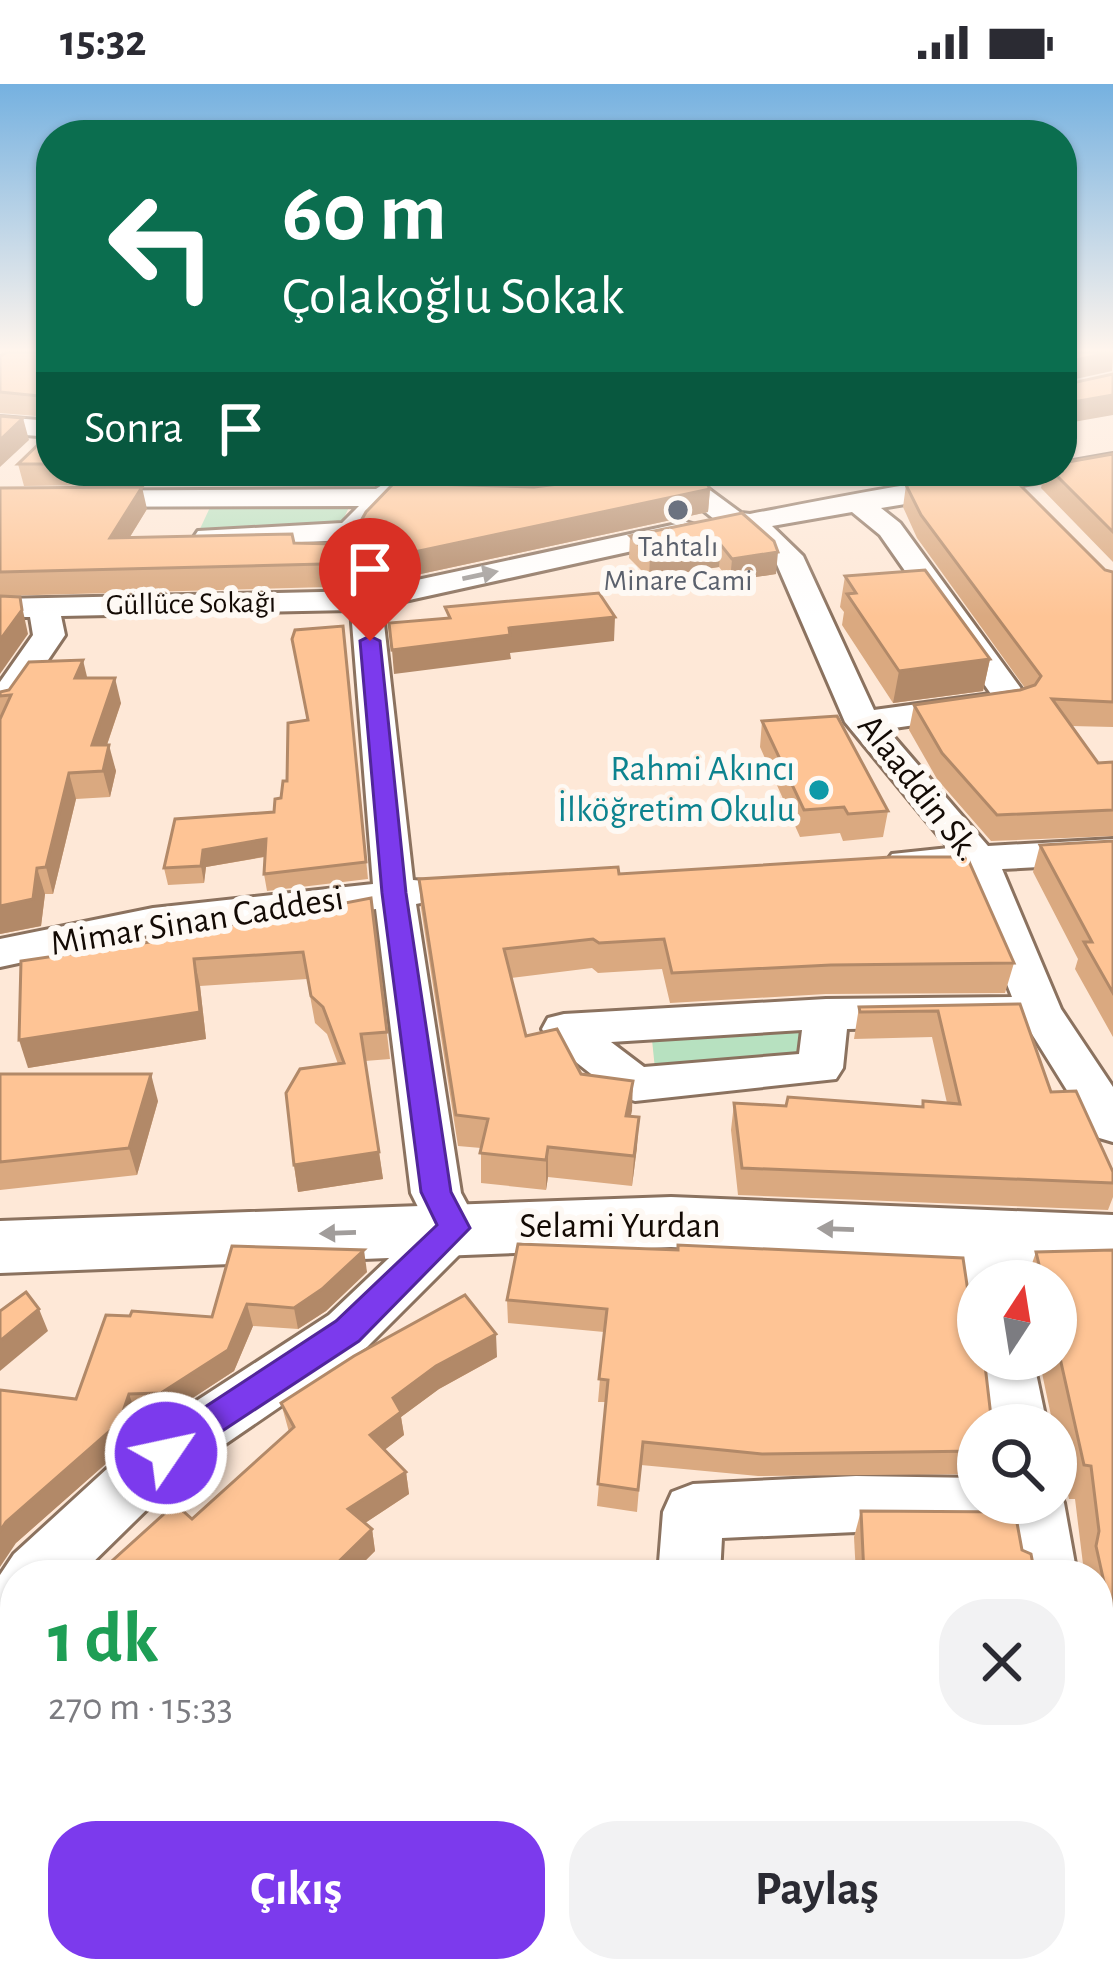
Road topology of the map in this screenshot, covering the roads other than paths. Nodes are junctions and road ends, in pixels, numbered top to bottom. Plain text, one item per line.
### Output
1 (1113, 462) edge
2 (1077, 469) edge
3 (346, 486) edge
4 (394, 486) edge
5 (420, 486) edge
6 (689, 486) edge
7 (979, 486) edge
8 (1016, 486) edge
9 (482, 497) edge
10 (191, 498) junction
11 (0, 499) edge
12 (855, 501) junction
13 (1041, 512) edge
14 (742, 521) junction
15 (141, 569) edge
16 (366, 599) junction
17 (44, 606) junction
18 (122, 607) junction
19 (0, 608) edge
20 (0, 706) edge
21 (862, 722) junction
22 (1113, 851) edge
23 (977, 857) junction
24 (860, 864) edge
25 (464, 889) edge
26 (394, 893) junction
27 (0, 953) edge
28 (1040, 1011) junction
29 (826, 1014) junction
30 (1113, 1125) edge
31 (454, 1228) junction
32 (1113, 1241) edge
33 (0, 1247) edge
34 (974, 1250) edge
35 (957, 1504) edge
36 (1037, 1524) edge
37 (52, 1560) edge
38 (690, 1560) edge
39 (1043, 1560) edge

1 - 2 street, Güllüce Sokağı
3 - 10 street
4 - 10 street
5 - 9 street
6 - 14 street, Alaaddin Sk.
7 - 12 street, Güllüce Sokağı
8 - 13 street
10 - 11 street
12 - 14 street, Güllüce Sokağı
12 - 21 street
16 -> 14 street, Güllüce Sokağı
14 - 21 street, Alaaddin Sk.
15 - 18 street
16 - 18 street, Güllüce Sokağı
16 - 26 street
17 - 18 street, Güllüce Sokağı
17 - 19 street, Güllüce Sokağı
17 - 20 street
21 - 23 street, Alaaddin Sk.
22 - 23 street
23 - 24 street
23 - 28 street, Alaaddin Sk.
25 - 26 street, Mimar Sinan Caddesi
26 - 27 street, Mimar Sinan Caddesi
26 - 31 street
28 - 29 street
28 - 30 street, Alaaddin Sk.
29 - 29 street
31 -> 33 main road, Selami Yurdan
34 -> 31 main road, Selami Yurdan
31 - 37 street
32 - 34 main road, Selami Yurdan
35 - 38 street
36 - 39 street

